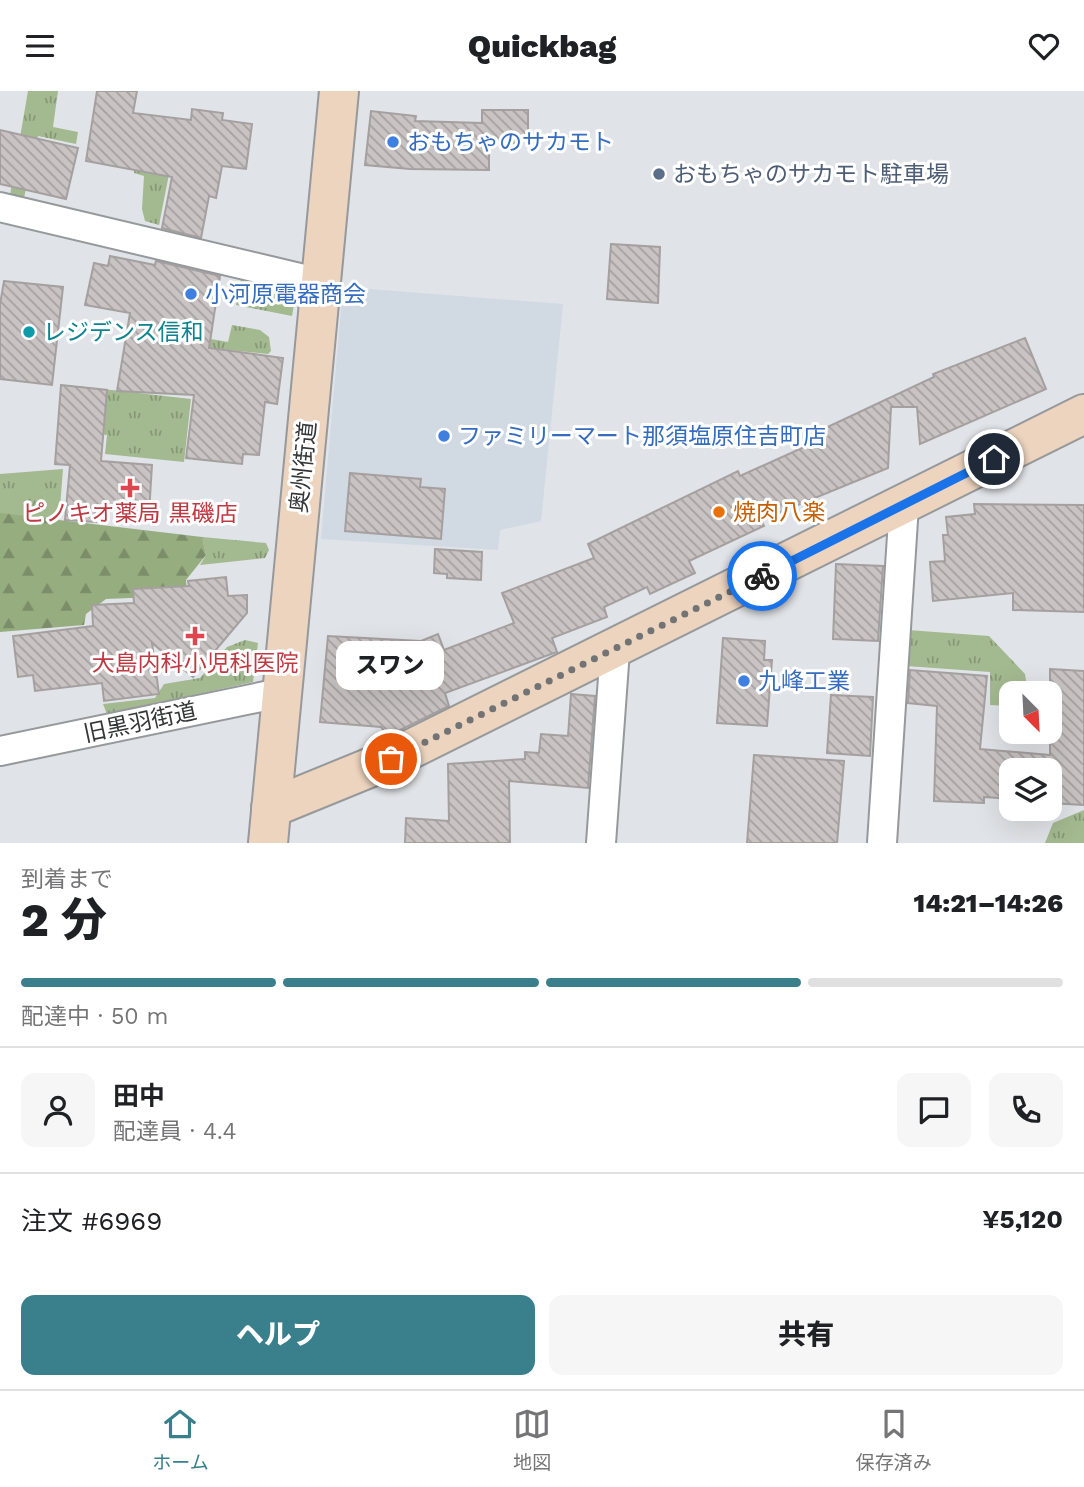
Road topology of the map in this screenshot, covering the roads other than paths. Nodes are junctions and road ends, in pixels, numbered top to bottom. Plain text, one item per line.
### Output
1 (339, 91) edge
2 (0, 207) edge
3 (321, 283) junction
4 (1084, 414) edge
5 (904, 505) junction
6 (615, 650) junction
7 (281, 693) junction
8 (0, 751) edge
9 (270, 825) edge
10 (601, 843) edge
11 (882, 843) edge

1 - 3 street, 奥州街道
2 - 3 street
3 - 7 street, 奥州街道
4 - 5 street
5 - 6 street
5 - 11 street
6 - 9 street
6 - 10 street
7 - 8 street, 旧黒羽街道
7 - 9 street, 奥州街道

